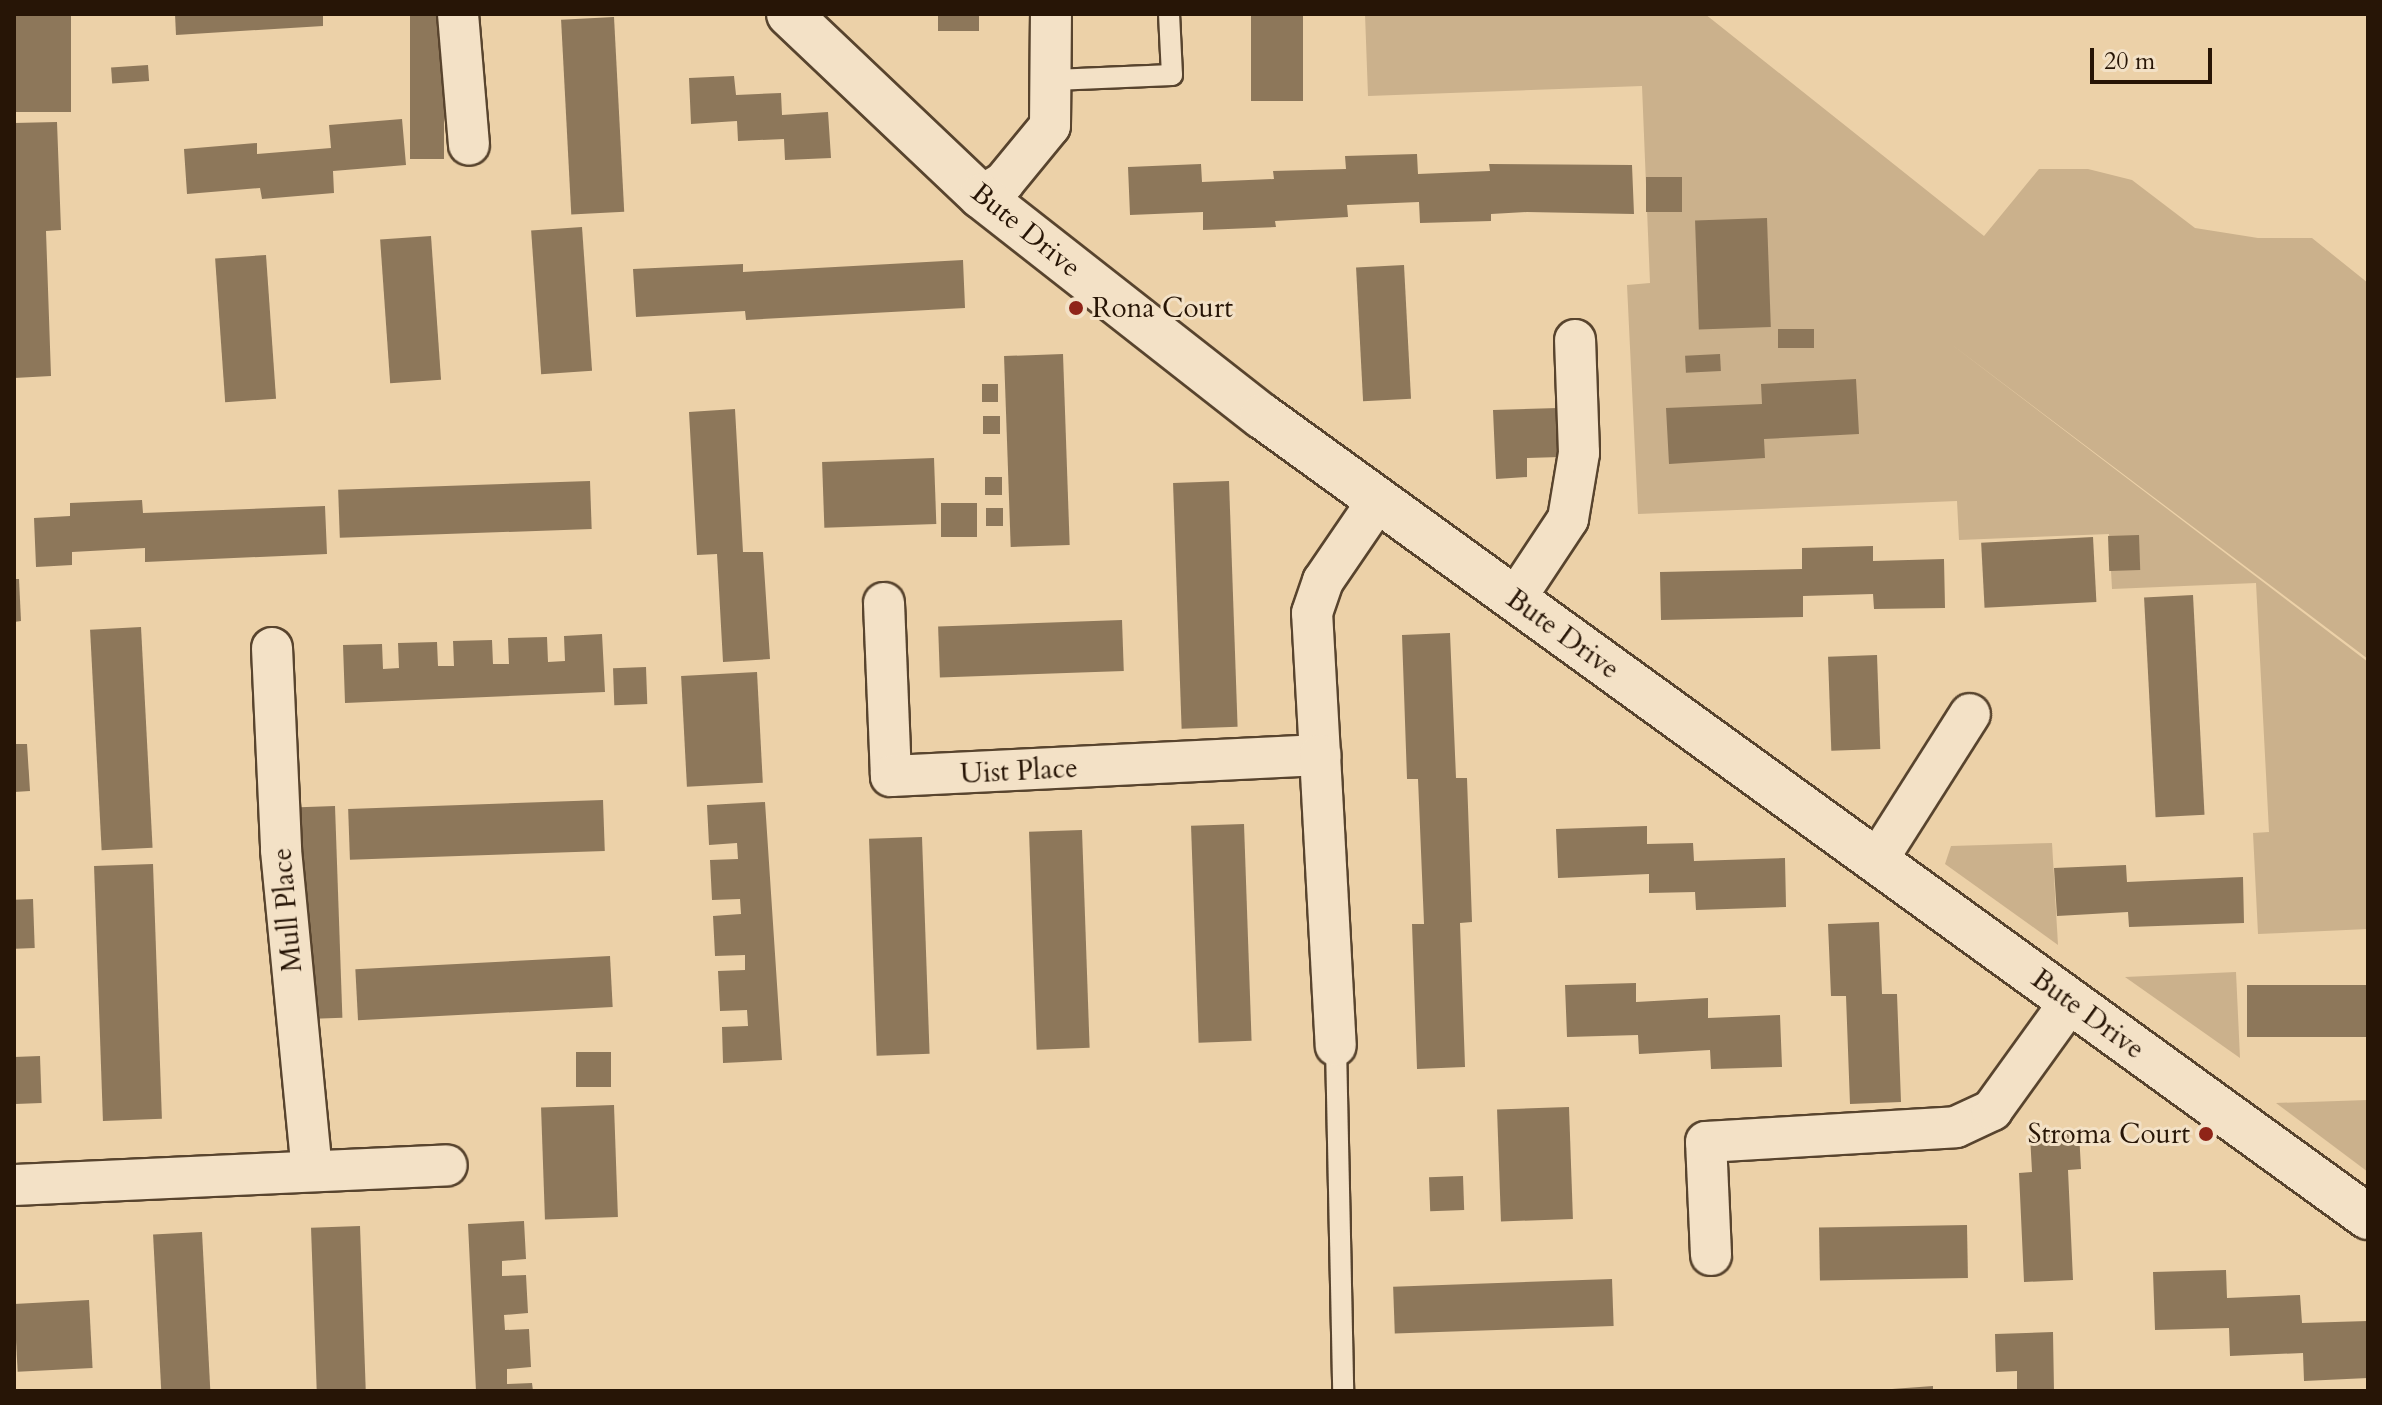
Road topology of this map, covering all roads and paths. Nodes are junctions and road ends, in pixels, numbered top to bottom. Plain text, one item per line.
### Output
1 (458, 14) edge
2 (789, 14) edge
3 (1051, 14) edge
4 (1169, 14) edge
5 (1054, 80) junction
6 (469, 145) dead end
7 (981, 196) junction
8 (1575, 340) dead end
9 (1379, 499) junction
10 (1515, 599) junction
11 (884, 603) dead end
12 (272, 648) dead end
13 (1970, 714) dead end
14 (1320, 755) junction
15 (1876, 862) junction
16 (2070, 1002) junction
17 (1336, 1046) joint
18 (447, 1165) dead end
19 (312, 1170) junction
20 (14, 1185) edge
21 (2368, 1217) edge
22 (1711, 1255) dead end
23 (1343, 1391) edge

1 - 6 street
2 - 7 street, Bute Drive
3 - 5 street
4 - 5 lane
5 - 7 street
7 - 9 street, Bute Drive
8 - 10 street
9 - 10 street, Bute Drive
9 - 14 street
10 - 15 street, Bute Drive
11 - 14 street, Uist Place
12 - 19 street, Mull Place
13 - 15 street
14 - 17 street
15 - 16 street, Bute Drive
16 - 21 street, Bute Drive
16 - 22 street
17 - 23 lane
18 - 19 street
19 - 20 street

